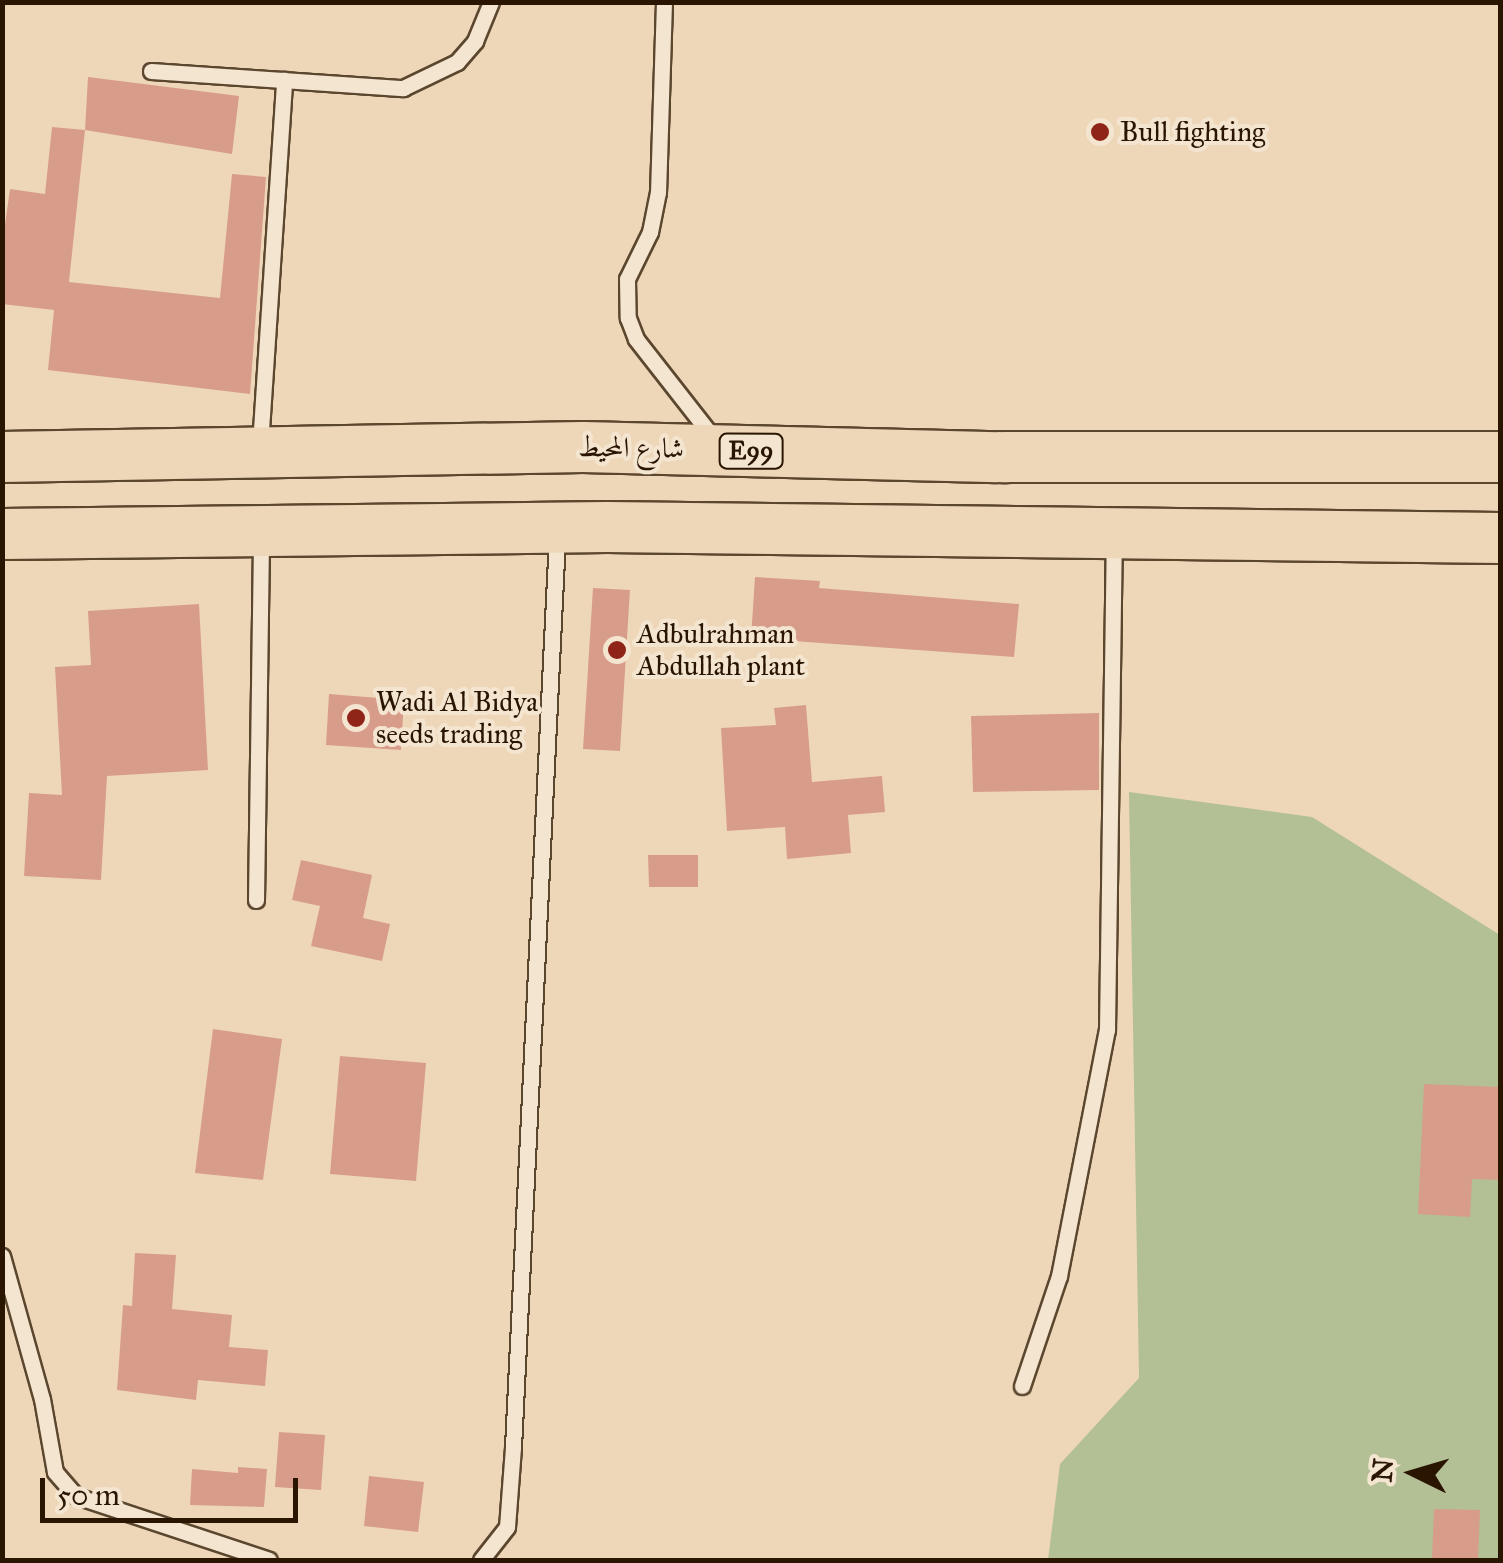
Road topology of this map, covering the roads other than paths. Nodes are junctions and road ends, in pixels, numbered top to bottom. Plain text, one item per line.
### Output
1 (491, 2) edge
2 (664, 2) edge
3 (151, 71) dead end
4 (284, 80) junction
5 (723, 450) junction
6 (259, 454) junction
7 (1500, 457) edge
8 (2, 458) edge
9 (557, 527) junction
10 (261, 530) junction
11 (1114, 533) junction
12 (2, 534) edge
13 (1500, 538) edge
14 (256, 900) dead end
15 (2, 1256) edge
16 (1022, 1386) dead end
17 (269, 1560) edge
18 (482, 1560) edge

1 - 4 lane
2 - 5 lane
3 - 4 lane
4 - 6 lane
5 - 6 highway, شارع المحيط / E99
5 - 7 highway, شارع المحيط / E99
6 - 8 highway, شارع المحيط / E99
9 - 10 highway
9 - 11 highway
9 - 18 lane
10 - 12 highway
10 - 14 lane
11 - 13 highway
11 - 16 lane
15 - 17 lane

